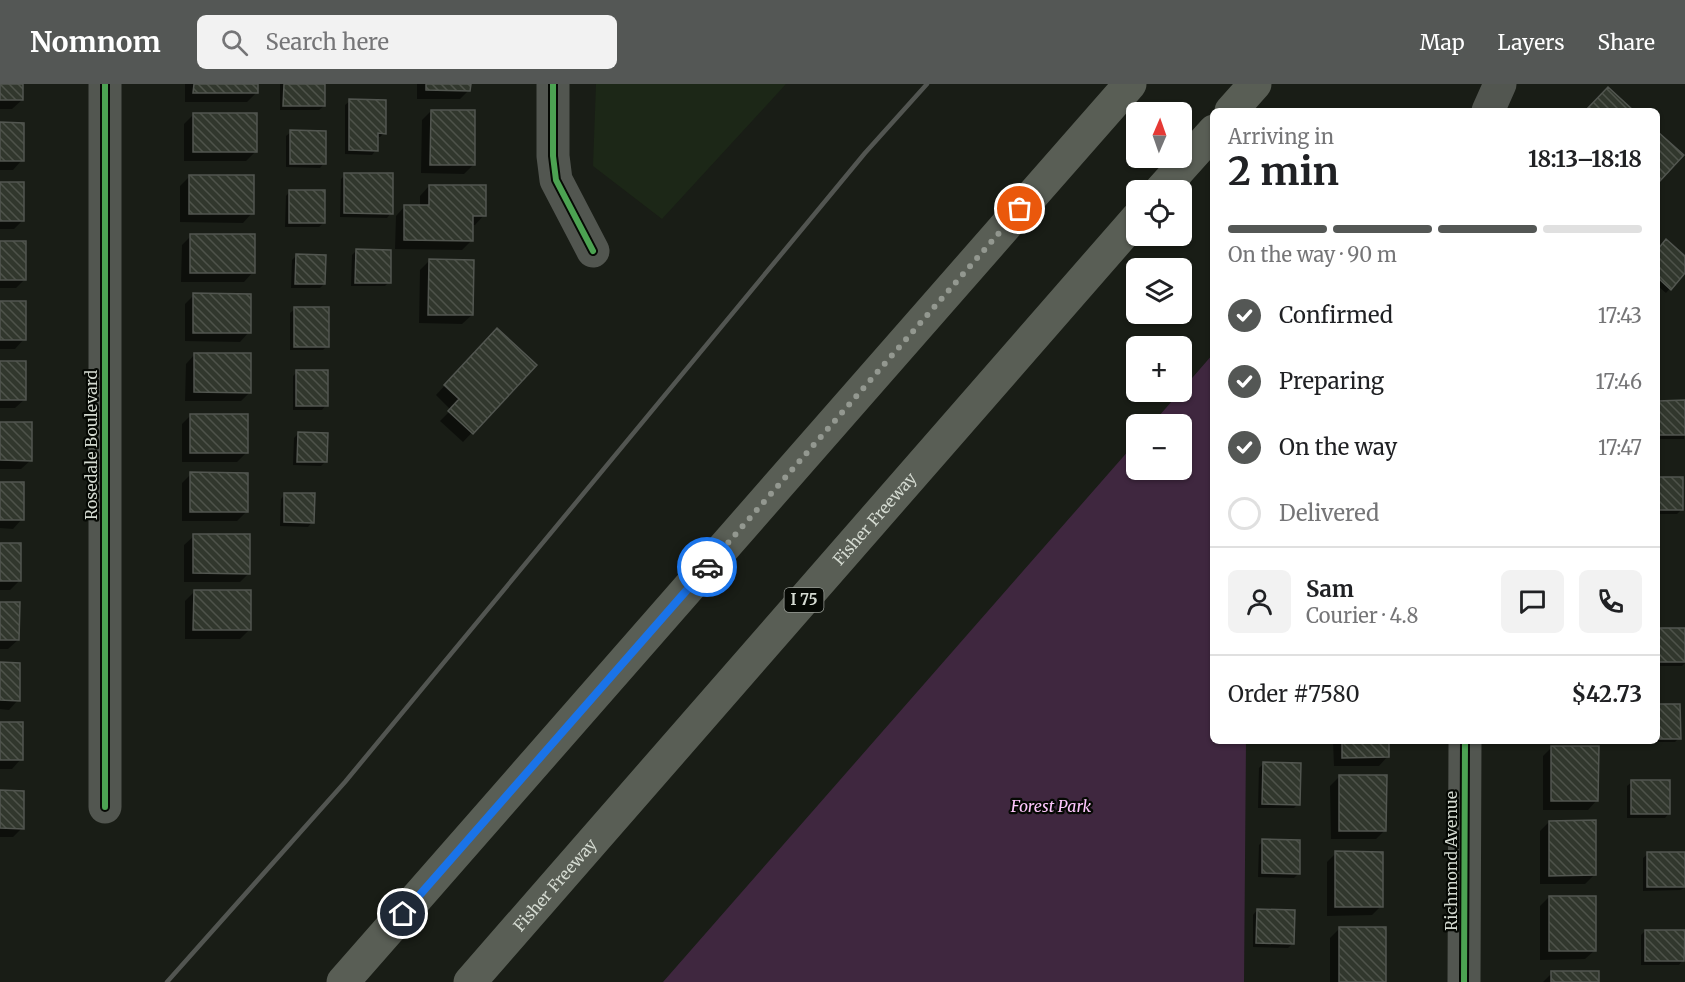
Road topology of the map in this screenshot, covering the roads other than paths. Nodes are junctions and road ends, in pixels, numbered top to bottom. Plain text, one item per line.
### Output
1 (105, 84) edge
2 (553, 84) edge
3 (1130, 84) edge
4 (1255, 84) edge
5 (1500, 84) edge
6 (1234, 108) edge
7 (1489, 108) edge
8 (1210, 135) edge
9 (1170, 180) edge
10 (1126, 231) edge
11 (593, 251) dead end
12 (1466, 744) edge
13 (105, 807) dead end
14 (343, 982) edge
15 (470, 982) edge
16 (1464, 982) edge

1 - 13 street, Rosedale Boulevard
2 - 11 street
3 - 14 highway
4 - 6 highway
5 - 7 street
8 - 9 highway
10 - 15 highway, Fisher Freeway / I 75
12 - 16 street, Richmond Avenue

